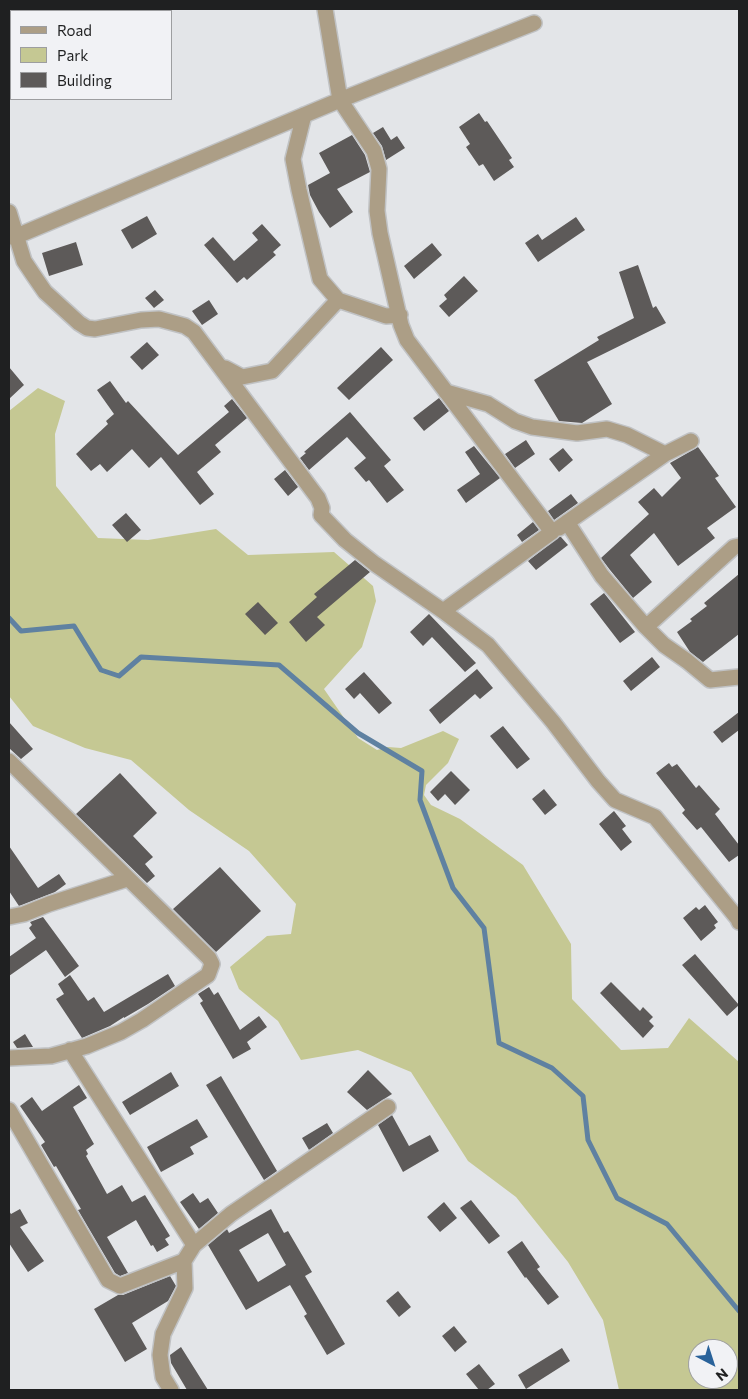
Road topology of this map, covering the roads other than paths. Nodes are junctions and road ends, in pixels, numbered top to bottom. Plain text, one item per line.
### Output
1 (325, 9) edge
2 (534, 23) dead end
3 (340, 100) junction
4 (304, 115) junction
5 (9, 212) edge
6 (13, 237) edge
7 (338, 300) junction
8 (400, 315) junction
9 (219, 365) junction
10 (446, 392) junction
11 (692, 441) dead end
12 (665, 454) junction
13 (567, 522) junction
14 (552, 532) junction
15 (739, 546) edge
16 (443, 611) junction
17 (646, 627) junction
18 (739, 677) edge
19 (9, 761) edge
20 (127, 879) junction
21 (9, 917) edge
22 (739, 922) edge
23 (70, 1050) junction
24 (9, 1058) edge
25 (388, 1107) dead end
26 (9, 1110) edge
27 (194, 1245) junction
28 (184, 1261) junction
29 (171, 1390) edge

1 - 3 street
2 - 3 street
3 - 4 street
3 - 8 street
4 - 6 street
4 - 7 street
5 - 6 street
6 - 9 street
7 - 8 street
7 - 9 street
8 - 10 street
9 - 16 street
10 - 12 street
10 - 14 street
11 - 12 street
12 - 13 street
13 - 14 street
13 - 17 street
14 - 16 street
15 - 17 street
16 - 22 street
17 - 18 street
19 - 20 street
20 - 21 street
20 - 23 street
23 - 24 street
23 - 27 street
25 - 27 street
26 - 28 street
27 - 28 street
28 - 29 street

